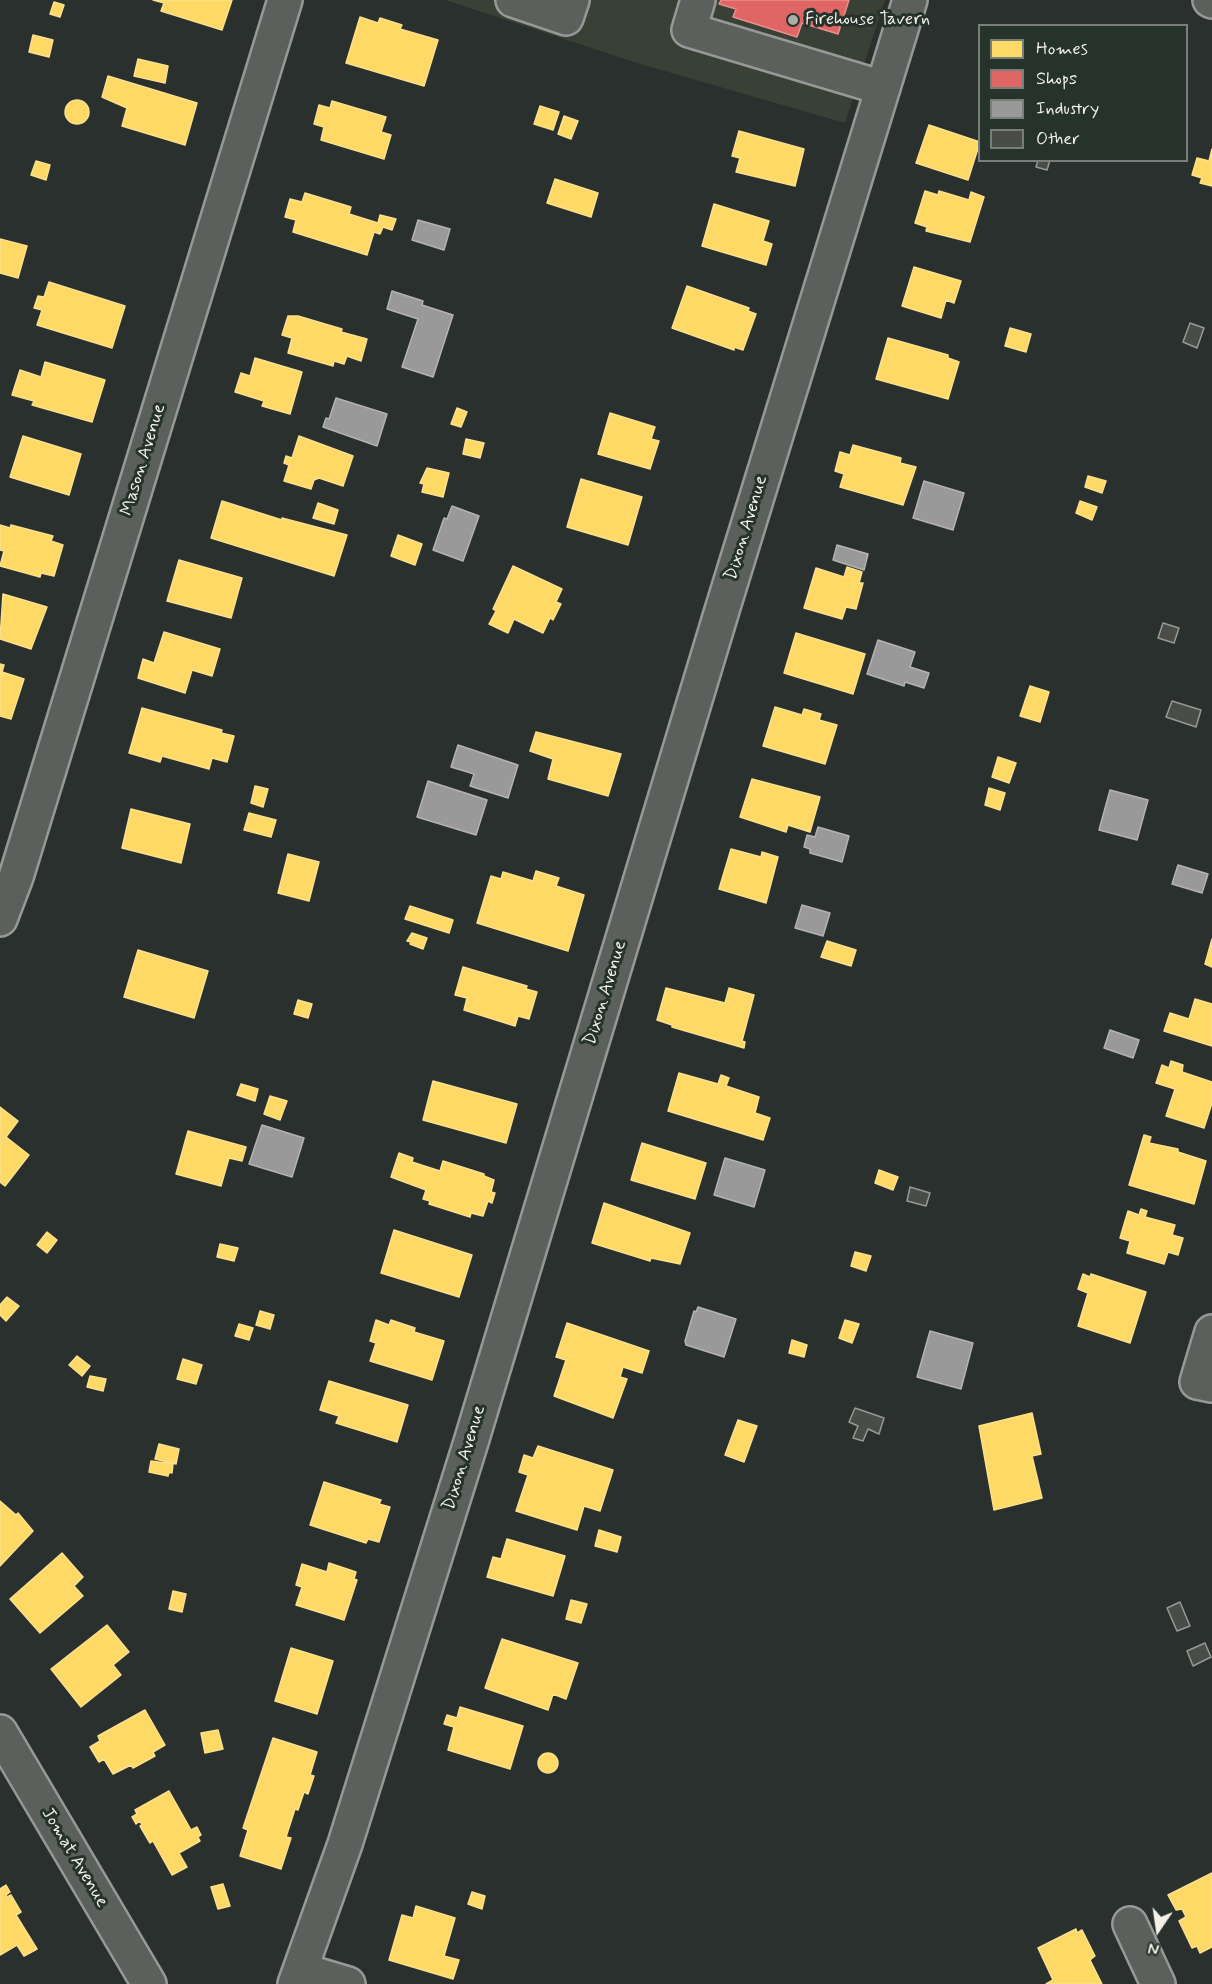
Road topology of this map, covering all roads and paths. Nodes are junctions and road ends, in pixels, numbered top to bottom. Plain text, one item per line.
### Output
1 (285, 0) edge
2 (513, 0) edge
3 (572, 0) edge
4 (698, 0) edge
5 (910, 0) edge
6 (883, 88) junction
7 (0, 919) edge
8 (1212, 1332) edge
9 (1204, 1384) edge
10 (0, 1732) edge
11 (1130, 1924) dead end
12 (298, 1977) edge
13 (149, 1984) edge
14 (348, 1984) edge
15 (1158, 1984) edge

1 - 7 street, Mason Avenue
2 - 3 street
4 - 6 street
5 - 6 street, Dixon Avenue
6 - 12 street, Dixon Avenue
8 - 9 street
10 - 13 street, Jomat Avenue
11 - 15 street
12 - 14 street

